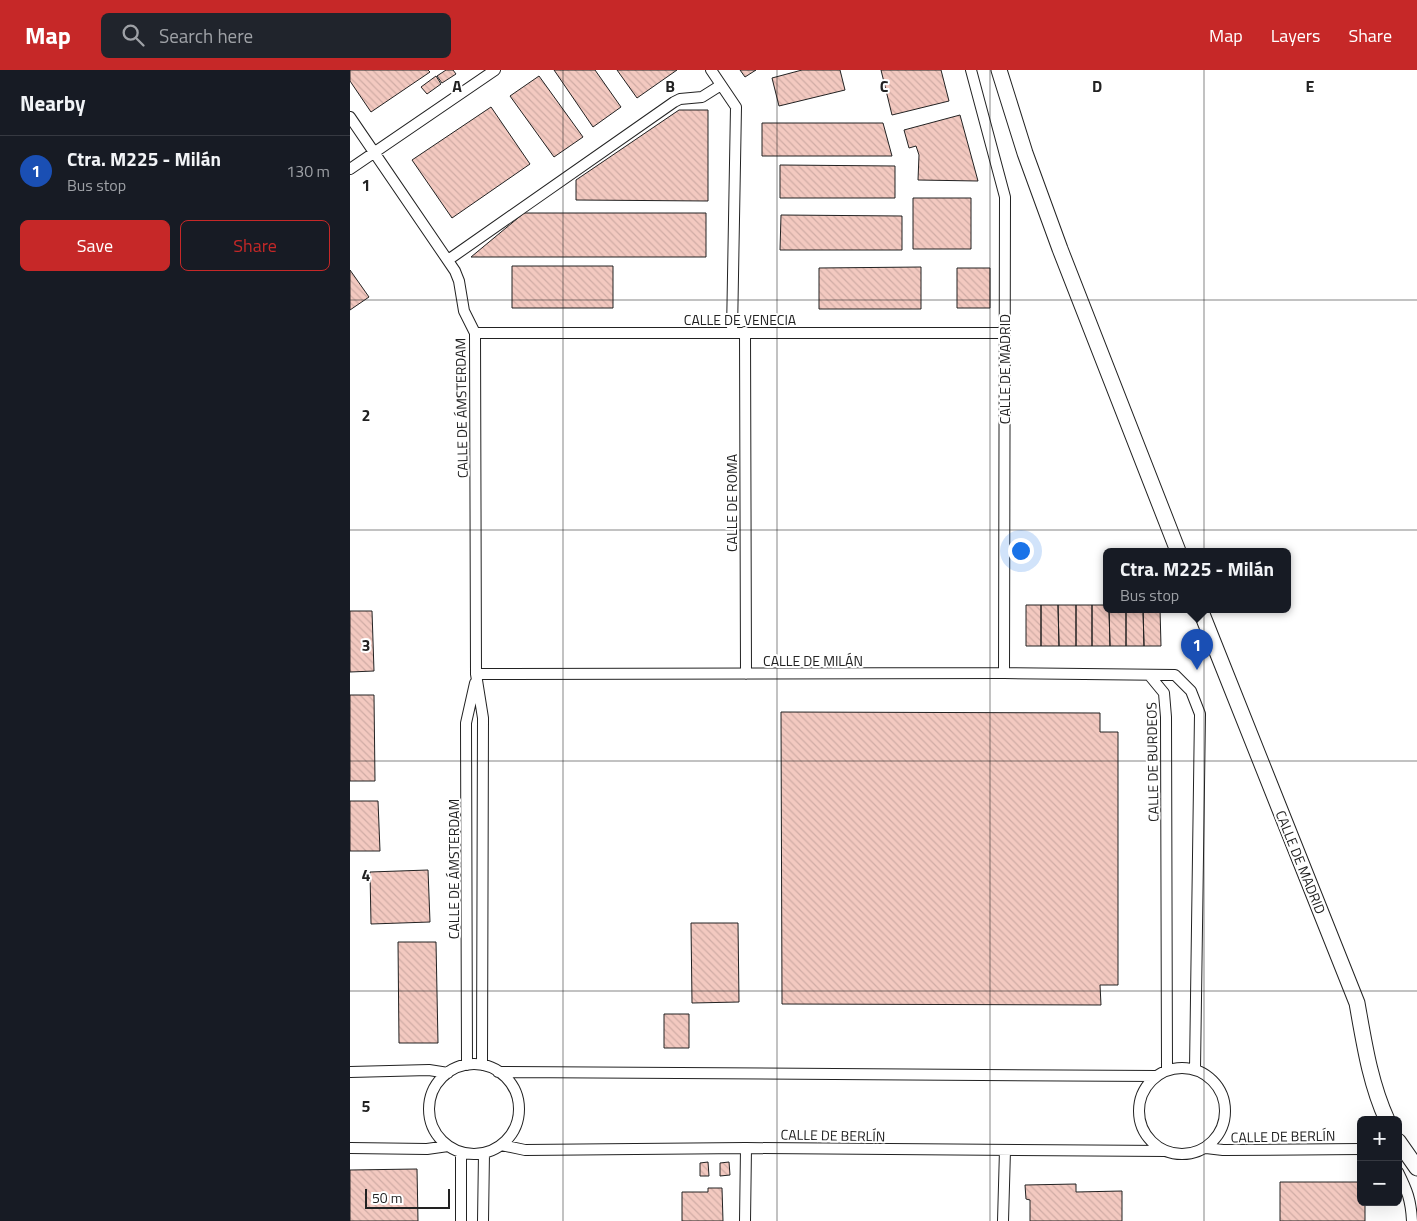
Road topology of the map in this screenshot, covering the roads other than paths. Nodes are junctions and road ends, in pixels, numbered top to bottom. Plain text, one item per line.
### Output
1 (495, 70) edge
2 (711, 70) edge
3 (972, 70) edge
4 (999, 70) edge
5 (721, 85) junction
6 (350, 117) edge
7 (374, 152) junction
8 (350, 169) edge
9 (448, 260) junction
10 (475, 332) junction
11 (732, 332) junction
12 (745, 332) junction
13 (1004, 333) junction
14 (1177, 548) edge
15 (1202, 613) edge
16 (1004, 673) junction
17 (476, 674) junction
18 (746, 674) junction
19 (1150, 676) junction
20 (467, 1065) junction
21 (482, 1065) junction
22 (1195, 1069) junction
23 (1167, 1070) junction
24 (350, 1072) edge
25 (498, 1072) junction
26 (448, 1073) junction
27 (1157, 1076) junction
28 (1385, 1116) edge
29 (501, 1145) junction
30 (448, 1146) junction
31 (1402, 1147) edge
32 (350, 1148) edge
33 (746, 1148) junction
34 (1206, 1148) junction
35 (1357, 1149) edge
36 (1005, 1150) junction
37 (1166, 1151) junction
38 (461, 1152) junction
39 (484, 1153) junction
40 (1417, 1168) edge
41 (1402, 1182) edge
42 (461, 1221) edge
43 (483, 1221) edge
44 (745, 1221) edge
45 (1004, 1221) edge
46 (1412, 1221) edge

1 - 7 street
2 - 5 street
3 - 13 street, CALLE DE MADRID
4 - 14 street
5 - 9 street
5 - 11 street
6 - 7 street, CALLE DE ÁMSTERDAM
7 - 8 street
7 - 9 street, CALLE DE ÁMSTERDAM
9 - 10 street, CALLE DE ÁMSTERDAM
10 - 11 street, CALLE DE VENECIA
10 - 17 street, CALLE DE ÁMSTERDAM
11 - 12 street, CALLE DE VENECIA
12 - 13 street, CALLE DE VENECIA
12 - 18 street, CALLE DE ROMA
13 - 16 street, CALLE DE MADRID
15 - 28 street, CALLE DE MADRID
16 - 18 street, CALLE DE MILÁN
16 - 19 street, CALLE DE MILÁN
17 - 18 street, CALLE DE MILÁN
17 - 20 street, CALLE DE ÁMSTERDAM
17 - 21 street, CALLE DE ÁMSTERDAM
19 - 22 street
19 - 23 street, CALLE DE BURDEOS
20 - 21 street
20 - 26 street
21 - 25 street
22 - 23 street
22 - 34 street
23 - 27 street
24 - 26 street
25 - 27 street
25 - 29 street
26 - 30 street
27 - 37 street
29 - 33 street, CALLE DE BERLÍN
29 - 39 street
30 - 32 street
30 - 38 street
31 - 40 street
33 - 36 street, CALLE DE BERLÍN
33 - 44 street
34 - 35 street, CALLE DE BERLÍN
34 - 37 street
36 - 37 street, CALLE DE BERLÍN
36 - 45 street
38 - 39 street
38 - 42 street
39 - 43 street
41 - 46 street

